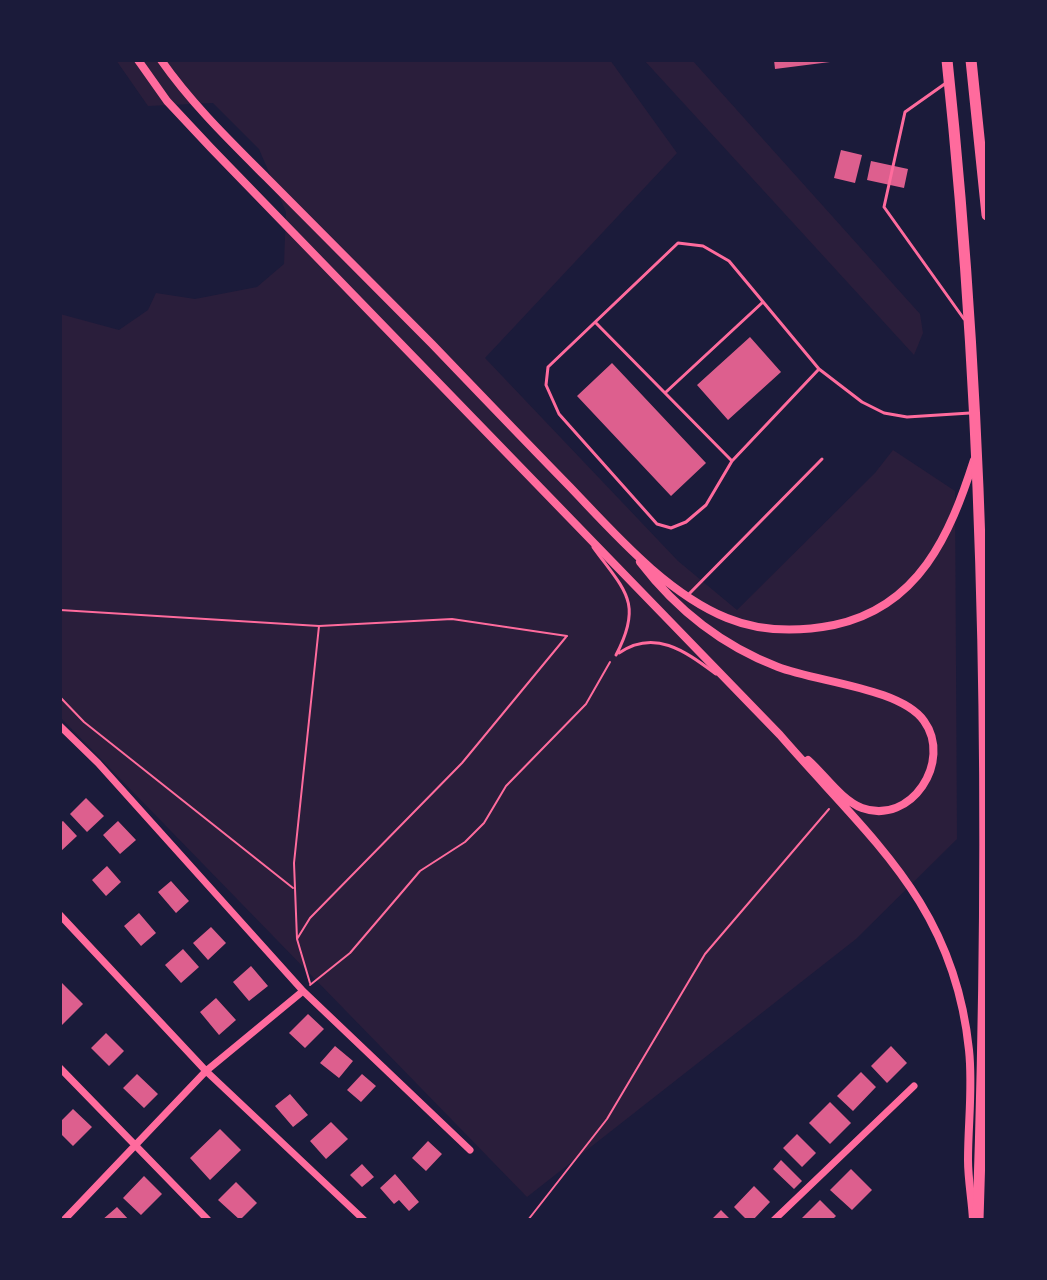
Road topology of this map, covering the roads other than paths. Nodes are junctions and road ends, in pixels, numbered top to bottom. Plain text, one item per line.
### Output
1 (138, 60) edge
2 (161, 60) edge
3 (947, 60) edge
4 (971, 60) edge
5 (949, 81) junction
6 (987, 215) edge
7 (763, 302) junction
8 (595, 322) junction
9 (969, 325) junction
10 (819, 369) junction
11 (666, 393) junction
12 (974, 413) junction
13 (976, 455) junction
14 (822, 459) dead end
15 (732, 461) junction
16 (574, 521) junction
17 (630, 549) junction
18 (687, 596) junction
19 (732, 686) junction
20 (60, 726) edge
21 (780, 735) junction
22 (60, 915) edge
23 (303, 991) junction
24 (60, 1068) edge
25 (206, 1071) junction
26 (914, 1086) dead end
27 (134, 1145) junction
28 (470, 1150) dead end
29 (64, 1220) edge
30 (208, 1220) edge
31 (364, 1220) edge
32 (774, 1220) edge
33 (976, 1220) edge

1 - 16 street
2 - 17 street
3 - 5 highway
4 - 6 highway
5 - 9 highway
5 - 9 lane
7 - 8 lane
7 - 10 lane
7 - 11 lane
8 - 11 lane
8 - 15 lane
9 - 12 highway
10 - 12 lane
10 - 15 lane
11 - 15 lane
12 - 13 highway
13 - 18 street
13 - 33 highway
14 - 18 lane
16 - 19 street
16 - 19 lane
17 - 18 street
17 - 21 street
19 - 21 street
20 - 23 street
21 - 33 street
22 - 25 street
23 - 25 street
23 - 28 street
24 - 27 street
25 - 27 street
25 - 31 street
26 - 32 street
27 - 29 street
27 - 30 street

